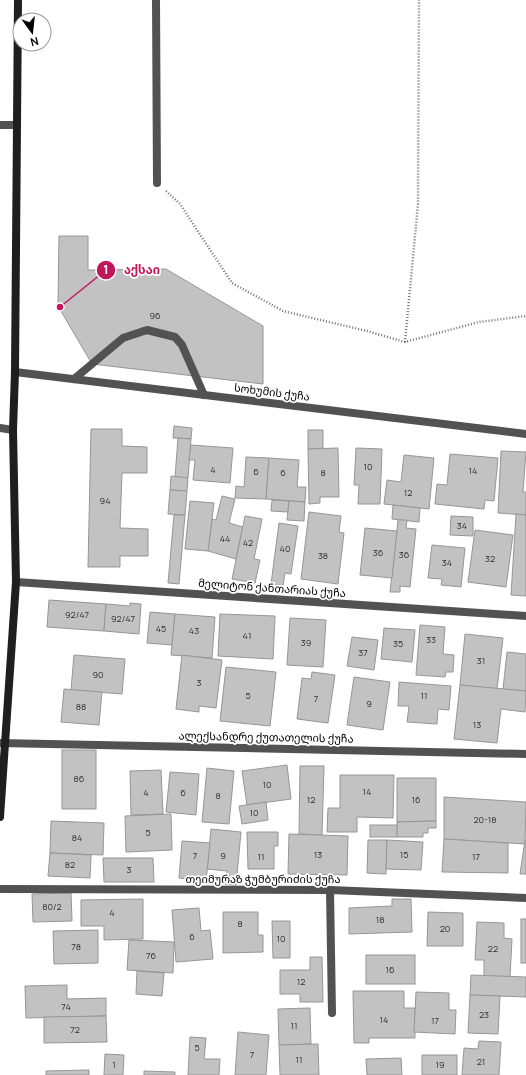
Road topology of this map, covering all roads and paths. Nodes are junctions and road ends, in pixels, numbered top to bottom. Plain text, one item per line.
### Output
1 (18, 0) edge
2 (156, 0) edge
3 (419, 0) edge
4 (0, 125) edge
5 (17, 125) junction
6 (157, 183) joint
7 (526, 316) edge
8 (405, 342) junction
9 (15, 372) junction
10 (74, 379) junction
11 (204, 395) junction
12 (0, 428) edge
13 (13, 430) junction
14 (526, 434) edge
15 (16, 582) junction
16 (526, 616) edge
17 (3, 743) edge
18 (526, 754) edge
19 (0, 817) edge
20 (0, 888) edge
21 (330, 890) junction
22 (526, 898) edge
23 (332, 1013) dead end

1 - 5 main road
2 - 6 street
3 - 8 path
4 - 5 street
5 - 9 main road
6 - 8 path
7 - 8 path
9 - 10 street, სოხუმის ქუჩა
9 - 13 main road
10 - 11 street, სოხუმის ქუჩა
10 - 11 street
11 - 14 street, სოხუმის ქუჩა
12 - 13 street
13 - 15 main road
15 - 16 street, მელიტონ ქანთარიას ქუჩა
15 - 17 main road
17 - 18 street, ალექსანდრე ქუთათელის ქუჩა
17 - 19 main road
20 - 21 street, თეიმურაზ ჭუმბურიძის ქუჩა
21 - 22 street, თეიმურაზ ჭუმბურიძის ქუჩა
21 - 23 street

